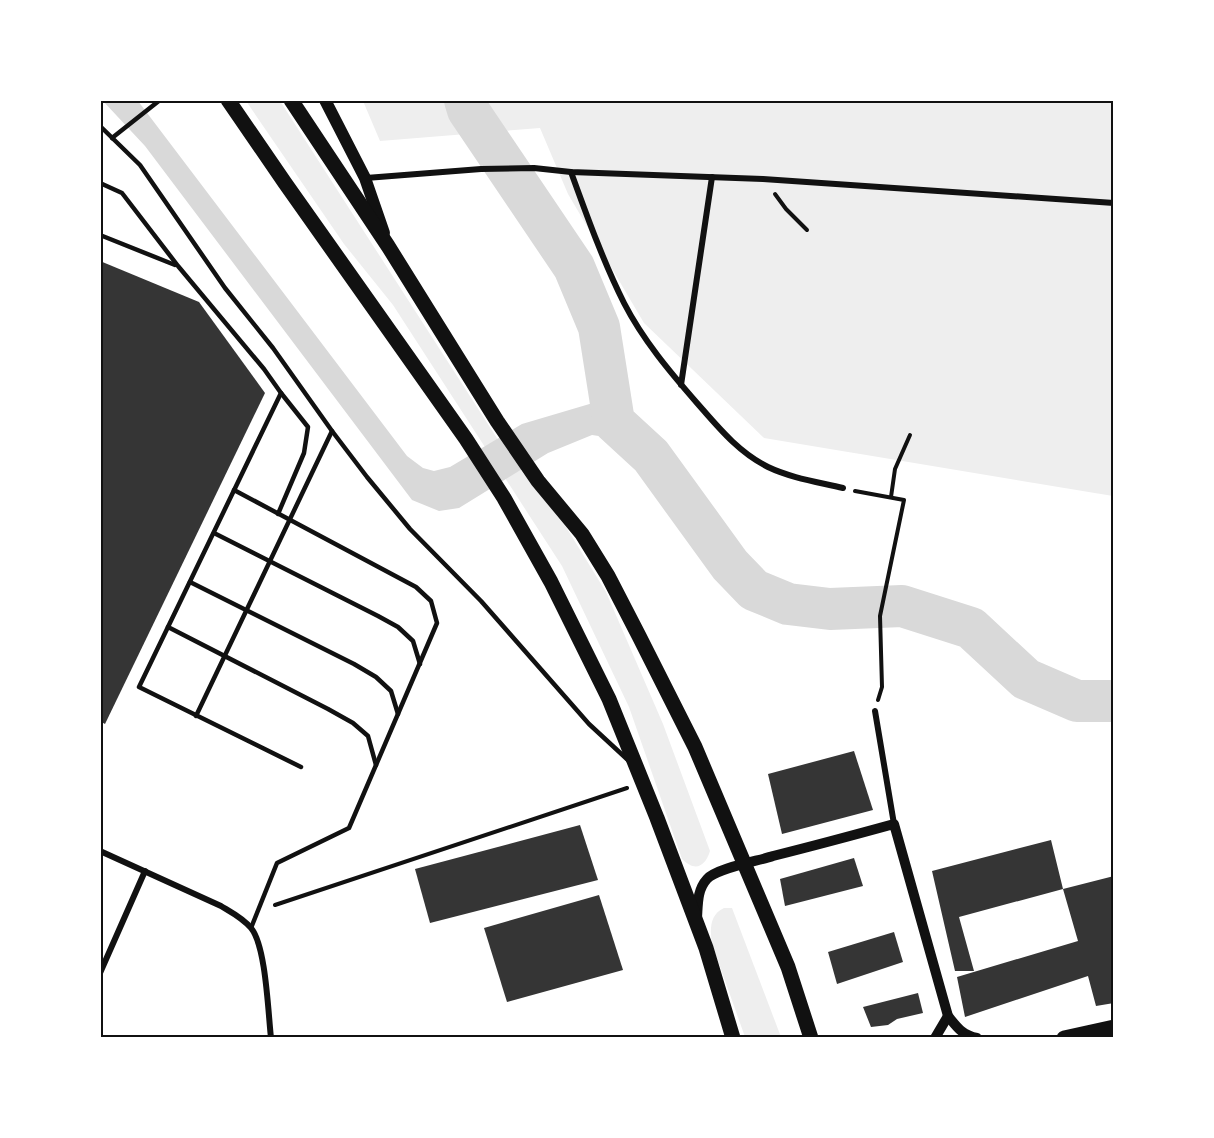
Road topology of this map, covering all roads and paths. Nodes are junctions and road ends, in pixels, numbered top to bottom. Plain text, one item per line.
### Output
1 (220, 100) edge
2 (291, 100) edge
3 (325, 100) edge
4 (160, 101) edge
5 (232, 107) edge
6 (100, 126) edge
7 (112, 138) junction
8 (571, 172) junction
9 (712, 177) junction
10 (365, 178) junction
11 (763, 179) junction
12 (100, 183) edge
13 (1113, 203) edge
14 (807, 230) dead end
15 (100, 235) edge
16 (388, 246) junction
17 (178, 266) junction
18 (681, 385) junction
19 (281, 393) junction
20 (332, 431) junction
21 (910, 435) dead end
22 (843, 488) joint
23 (234, 490) junction
24 (891, 497) junction
25 (278, 514) junction
26 (289, 520) junction
27 (214, 533) junction
28 (269, 561) junction
29 (190, 582) junction
30 (246, 610) junction
31 (168, 627) junction
32 (225, 656) junction
33 (420, 664) junction
34 (875, 711) joint
35 (398, 714) junction
36 (196, 716) junction
37 (376, 765) junction
38 (301, 767) dead end
39 (636, 768) junction
40 (642, 783) junction
41 (894, 824) junction
42 (100, 850) edge
43 (745, 864) junction
44 (145, 871) junction
45 (697, 925) junction
46 (251, 928) junction
47 (100, 973) edge
48 (948, 1016) junction
49 (1113, 1027) edge
50 (271, 1038) edge
51 (733, 1038) edge
52 (812, 1038) edge
53 (935, 1038) edge
54 (977, 1038) edge
55 (1064, 1038) edge

1 - 5 street
2 - 16 main road
3 - 10 main road
4 - 7 lane
5 - 39 main road
6 - 7 lane
7 - 20 lane
8 - 9 street
8 - 10 street
8 - 18 street
9 - 11 street
9 - 18 street
10 - 16 main road
11 - 13 street
11 - 14 path
12 - 17 lane
15 - 17 lane
16 - 43 main road
17 - 19 lane
18 - 22 street
19 - 23 lane
19 - 25 lane
20 - 26 lane
20 - 39 lane
21 - 24 path
22 - 24 path
23 - 25 lane
23 - 27 lane
24 - 34 path
25 - 26 lane
26 - 28 lane
26 - 33 lane
27 - 28 lane
27 - 29 lane
28 - 30 lane
28 - 33 lane
29 - 30 lane
29 - 31 lane
30 - 32 lane
30 - 35 lane
31 - 32 lane
31 - 36 lane
32 - 36 lane
32 - 37 lane
33 - 35 lane
34 - 41 street
35 - 37 lane
36 - 38 lane
37 - 46 lane
39 - 40 main road
40 - 45 main road
40 - 46 path
41 - 43 street
41 - 48 street
42 - 44 street
43 - 45 street
43 - 52 main road
44 - 46 street
44 - 47 street
45 - 51 main road
46 - 50 street
48 - 53 street
48 - 54 street
49 - 55 main road

